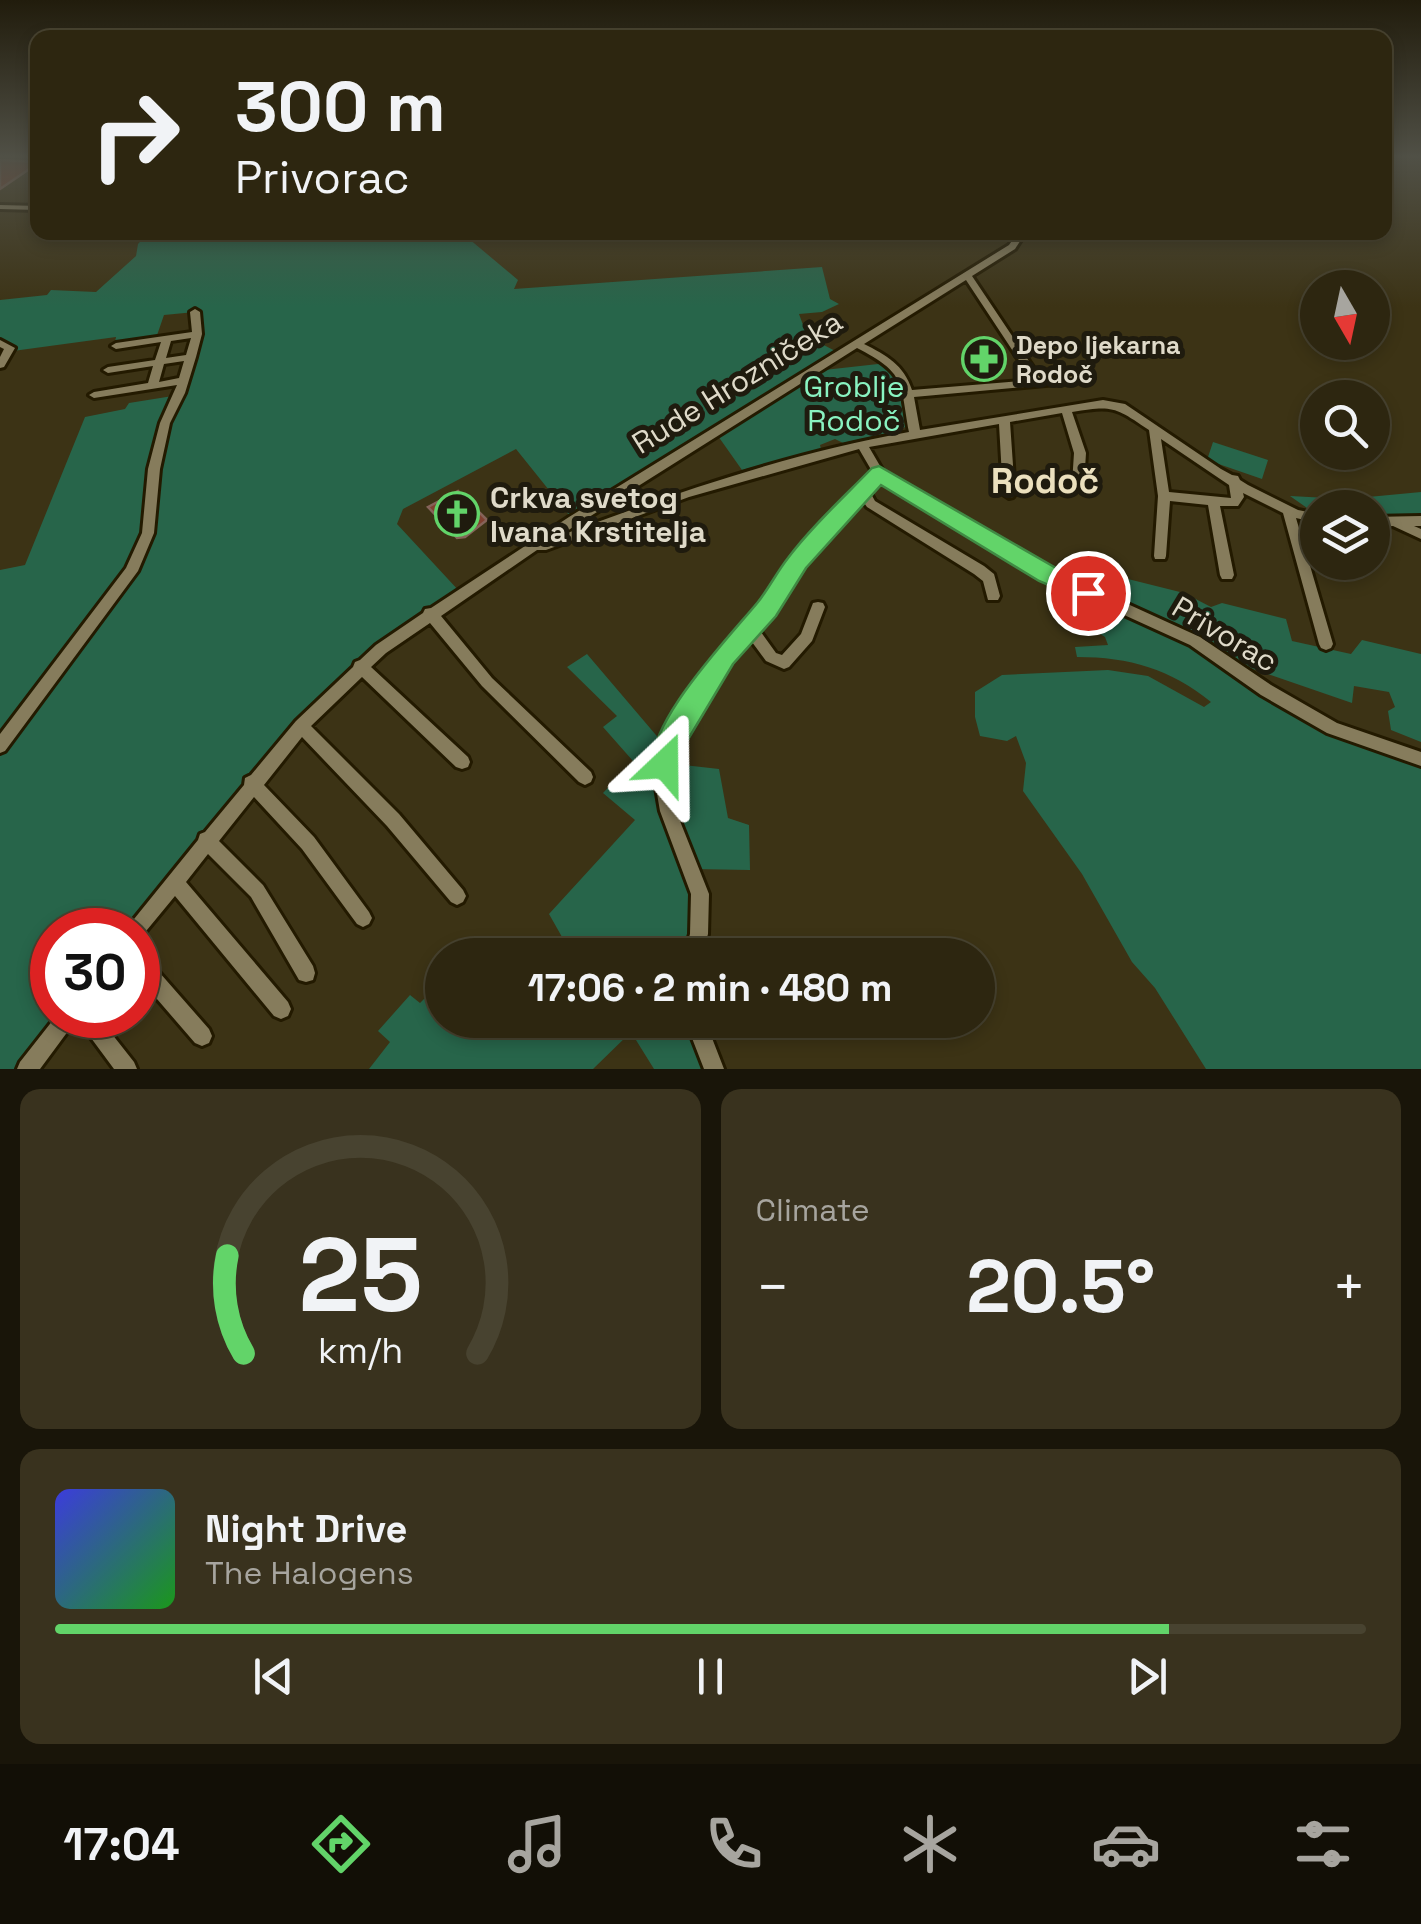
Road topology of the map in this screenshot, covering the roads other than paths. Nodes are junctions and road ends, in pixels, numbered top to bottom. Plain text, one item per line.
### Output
1 (0, 207) edge
2 (30, 208) edge
3 (1017, 240) edge
4 (967, 275) junction
5 (195, 312) dead end
6 (197, 334) junction
7 (167, 339) junction
8 (0, 343) edge
9 (137, 343) junction
10 (857, 344) junction
11 (116, 346) dead end
12 (191, 357) junction
13 (160, 362) junction
14 (0, 365) edge
15 (130, 366) junction
16 (108, 370) dead end
17 (1089, 378) dead end
18 (182, 381) junction
19 (1039, 383) junction
20 (152, 386) junction
21 (121, 390) junction
22 (907, 394) junction
23 (94, 395) dead end
24 (1066, 409) junction
25 (1004, 419) junction
26 (1154, 427) junction
27 (915, 432) junction
28 (862, 444) junction
29 (879, 474) junction
30 (1234, 479) junction
31 (1078, 484) dead end
32 (863, 491) junction
33 (1010, 494) dead end
34 (1164, 496) junction
35 (1214, 504) junction
36 (1288, 510) junction
37 (1300, 514) edge
38 (1421, 520) edge
39 (1390, 522) edge
40 (1395, 522) junction
41 (1421, 534) edge
42 (522, 554) junction
43 (1160, 556) dead end
44 (1227, 575) dead end
45 (993, 596) dead end
46 (818, 607) dead end
47 (430, 614) junction
48 (750, 628) junction
49 (1326, 644) dead end
50 (360, 666) junction
51 (300, 726) junction
52 (0, 746) edge
53 (1421, 759) edge
54 (462, 762) dead end
55 (586, 777) dead end
56 (252, 783) junction
57 (206, 840) junction
58 (174, 882) junction
59 (457, 896) dead end
60 (153, 908) edge
61 (363, 918) dead end
62 (698, 938) edge
63 (306, 973) dead end
64 (160, 988) edge
65 (281, 1008) dead end
66 (202, 1036) dead end
67 (51, 1038) edge
68 (102, 1038) edge
69 (702, 1038) edge
70 (27, 1069) edge
71 (127, 1069) edge
72 (714, 1069) edge

1 - 2 street
3 - 4 street, Rude Hrozničeka
4 - 10 street, Rude Hrozničeka
4 - 19 street
5 - 6 street
6 - 7 street
6 - 12 street
7 - 9 street
7 - 13 street
8 - 14 street
9 - 11 street
9 - 15 street
10 - 22 street
10 - 42 street, Rude Hrozničeka
12 - 13 street
12 - 18 street
13 - 15 street
13 - 20 street
15 - 16 street
15 - 21 street
17 - 19 street
18 - 20 street
18 - 52 street
19 - 22 street
20 - 21 street
21 - 23 street
22 - 27 street
24 - 25 street
24 - 26 street
24 - 31 street
25 - 27 street
25 - 33 street
26 - 30 street
26 - 34 street
27 - 28 street
28 - 29 street, Privorac
28 - 42 street
29 - 32 street
29 - 53 street, Privorac
30 - 35 street
30 - 36 street
32 - 45 street
32 - 48 street
34 - 35 street
34 - 43 street
35 - 44 street
36 - 37 street
36 - 49 street
38 - 40 street
39 - 40 street
40 - 41 street
42 - 47 street, Rude Hrozničeka
46 - 48 street
47 - 50 street, Rude Hrozničeka
47 - 55 street
48 - 62 street
50 - 51 street, Rude Hrozničeka
50 - 54 street
51 - 56 street, Rude Hrozničeka
51 - 59 street
56 - 57 street, Rude Hrozničeka
56 - 61 street
57 - 58 street, Rude Hrozničeka
57 - 63 street
58 - 60 street, Rude Hrozničeka
58 - 65 street
64 - 66 street
67 - 70 street
68 - 71 street
69 - 72 street

